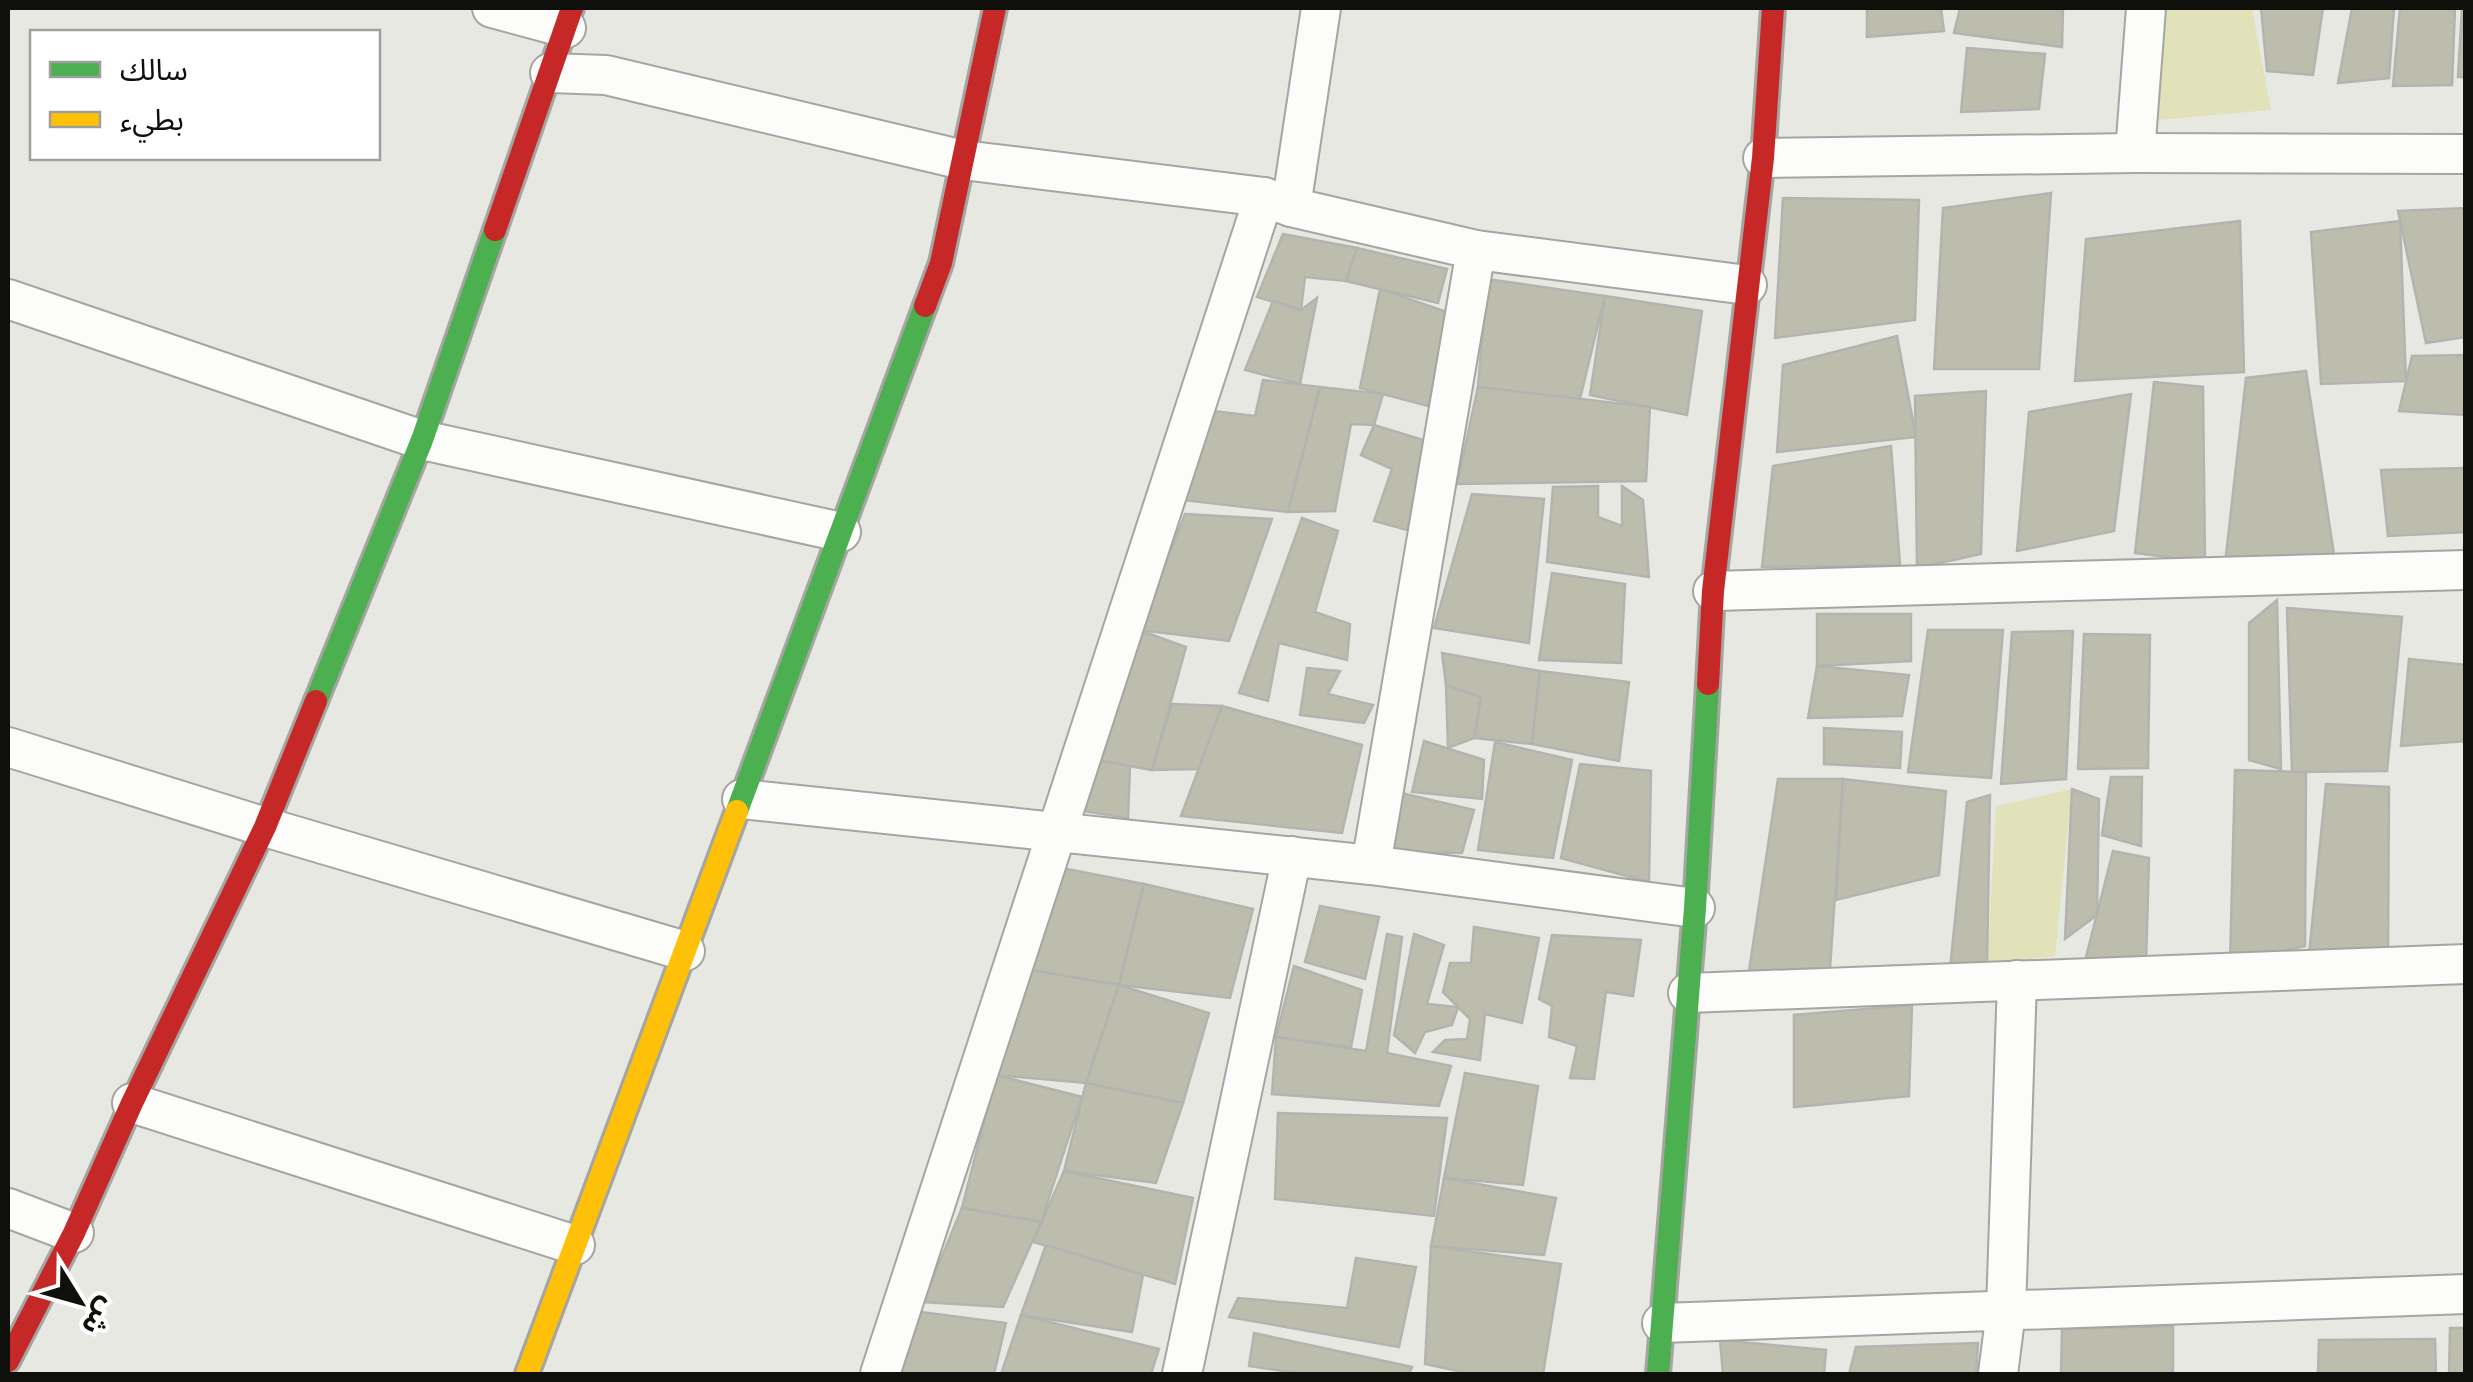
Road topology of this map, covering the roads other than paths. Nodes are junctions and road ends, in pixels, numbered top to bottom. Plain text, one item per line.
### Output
1 (492, 8) edge
2 (995, 8) edge
3 (1322, 8) edge
4 (1773, 8) edge
5 (2146, 8) edge
6 (569, 18) edge
7 (550, 73) junction
8 (2134, 153) junction
9 (2466, 154) edge
10 (1763, 158) junction
11 (963, 160) junction
12 (1278, 202) junction
13 (1476, 250) junction
14 (1747, 285) junction
15 (8, 299) edge
16 (422, 440) junction
17 (841, 532) junction
18 (2466, 570) edge
19 (1713, 591) junction
20 (8, 747) edge
21 (742, 799) junction
22 (265, 827) junction
23 (1057, 832) junction
24 (1292, 856) junction
25 (1371, 865) junction
26 (1695, 908) junction
27 (685, 950) junction
28 (2466, 964) edge
29 (2017, 980) junction
30 (1688, 992) junction
31 (132, 1103) junction
32 (8, 1208) edge
33 (74, 1233) junction
34 (576, 1245) junction
35 (2466, 1294) edge
36 (2006, 1311) junction
37 (1662, 1324) junction
38 (8, 1361) edge
39 (527, 1374) edge
40 (880, 1374) edge
41 (1182, 1374) edge
42 (1658, 1374) edge
43 (1998, 1374) edge

1 - 6 street
2 - 11 street
3 - 12 street
4 - 10 street
5 - 8 street
6 - 7 street
7 - 11 street
7 - 16 street
8 - 9 street
8 - 10 street
10 - 14 street
11 - 12 street
11 - 17 street
12 - 13 street
12 - 23 street
13 - 14 street
13 - 25 street
14 - 19 street
15 - 16 street
16 - 17 street
16 - 22 street
17 - 21 street
18 - 19 street
19 - 26 street
20 - 22 street
21 - 23 street
21 - 27 street
22 - 27 street
22 - 31 street
23 - 24 street
23 - 40 street
24 - 25 street
24 - 41 street
25 - 26 street
26 - 30 street
27 - 34 street
28 - 29 street
29 - 30 street
29 - 36 street
30 - 37 street
31 - 33 street
31 - 34 street
32 - 33 street
33 - 38 street
34 - 39 street
35 - 36 street
36 - 37 street
36 - 43 street
37 - 42 street

